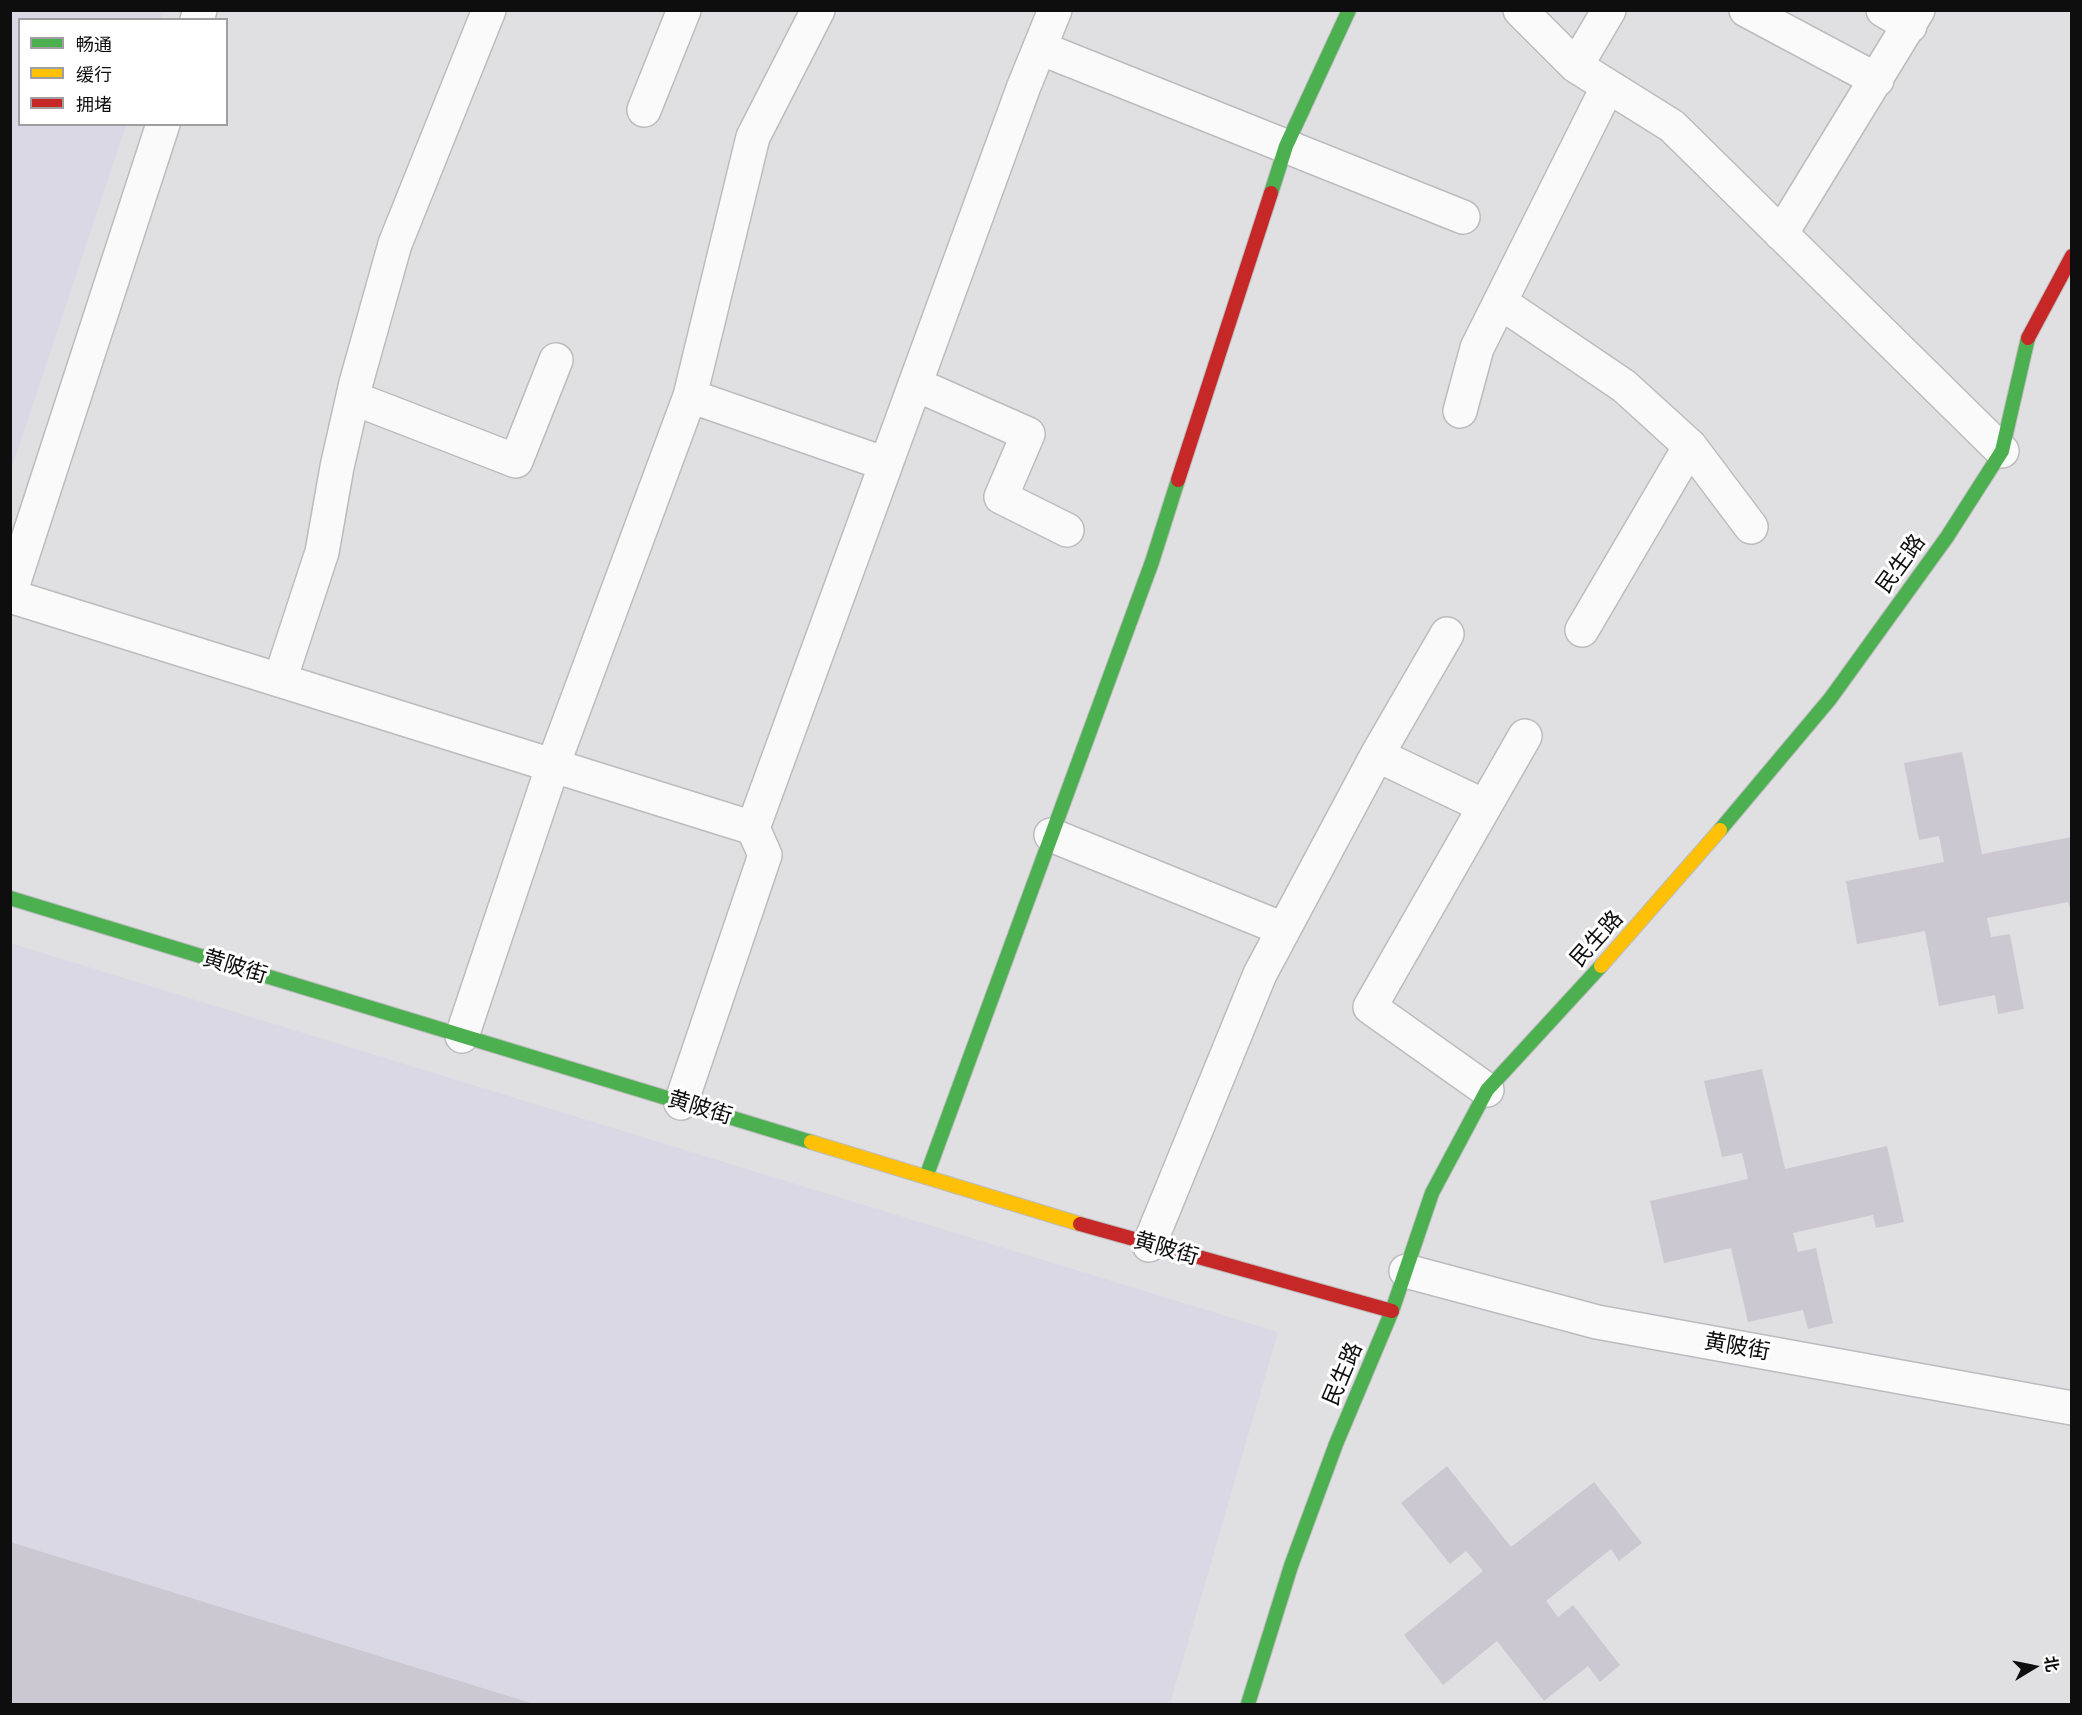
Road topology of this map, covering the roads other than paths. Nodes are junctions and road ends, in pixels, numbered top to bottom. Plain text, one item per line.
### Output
1 (489, 10) edge
2 (684, 10) edge
3 (818, 10) edge
4 (1055, 10) edge
5 (1349, 10) edge
6 (1520, 10) edge
7 (1609, 10) edge
8 (1746, 10) edge
9 (1904, 16) edge
10 (1040, 48) junction
11 (1576, 66) junction
12 (1877, 80) junction
13 (1608, 86) junction
14 (644, 110) dead end
15 (162, 126) edge
16 (1286, 146) junction
17 (1463, 217) dead end
18 (1781, 234) junction
19 (2072, 256) edge
20 (1500, 302) junction
21 (556, 360) dead end
22 (915, 384) junction
23 (690, 396) junction
24 (353, 398) junction
25 (1460, 411) dead end
26 (1690, 446) junction
27 (2001, 451) junction
28 (886, 464) junction
29 (1751, 527) dead end
30 (1067, 530) dead end
31 (10, 595) edge
32 (1582, 630) dead end
33 (1447, 634) dead end
34 (280, 680) junction
35 (1525, 736) dead end
36 (1377, 755) junction
37 (553, 765) junction
38 (1484, 806) junction
39 (753, 828) junction
40 (1051, 835) junction
41 (10, 898) edge
42 (1283, 929) junction
43 (462, 1036) junction
44 (1487, 1090) junction
45 (681, 1102) junction
46 (926, 1177) junction
47 (1149, 1245) junction
48 (1406, 1271) junction
49 (1392, 1311) junction
50 (2072, 1408) edge
51 (1248, 1704) edge

1 - 24 street
2 - 14 street
3 - 23 street
4 - 10 street
5 - 16 street
6 - 11 street
7 - 11 street
8 - 12 street
9 - 12 street
10 - 16 street
10 - 22 street
11 - 13 street
12 - 18 street
13 - 18 street
13 - 20 street
15 - 31 street
16 - 17 street
16 - 40 street
18 - 27 street
19 - 27 street, 民生路
20 - 25 street
20 - 26 street
21 - 24 street
22 - 28 street
22 - 30 street
23 - 28 street
23 - 37 street
24 - 34 street
26 - 29 street
26 - 32 street
27 - 44 street, 民生路
28 - 39 street
31 - 34 street
33 - 36 street
34 - 37 street
35 - 38 street
36 - 38 street
36 - 42 street
37 - 39 street
37 - 43 street
38 - 44 street
39 - 45 street
40 - 42 street
40 - 46 street
41 - 43 street, 黄陂街
42 - 47 street
43 - 45 street, 黄陂街
44 - 48 street, 民生路
45 - 46 street, 黄陂街
46 - 47 street, 黄陂街
47 - 49 street, 黄陂街
48 - 49 street, 民生路
48 - 50 street, 黄陂街
49 - 51 street, 民生路

